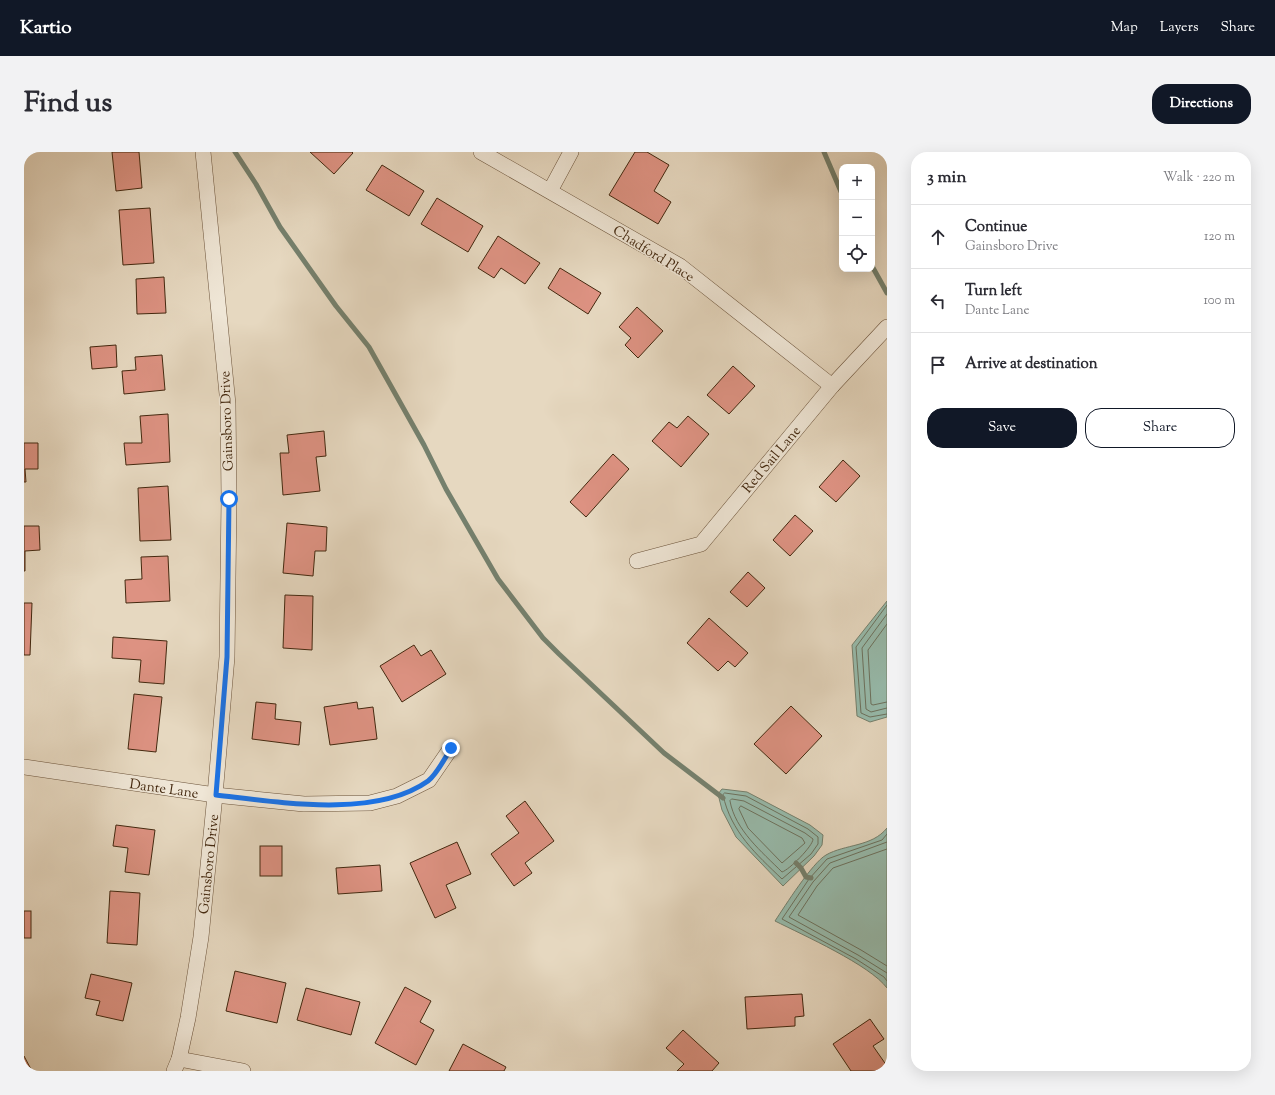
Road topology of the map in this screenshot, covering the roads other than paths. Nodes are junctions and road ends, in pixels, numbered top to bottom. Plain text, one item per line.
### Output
1 (203, 152) edge
2 (481, 152) edge
3 (571, 152) edge
4 (550, 191) junction
5 (887, 327) edge
6 (832, 386) junction
7 (638, 561) dead end
8 (451, 748) dead end
9 (24, 767) edge
10 (216, 795) junction
11 (176, 1065) edge
12 (243, 1071) edge

1 - 10 street, Gainsboro Drive
2 - 4 street, Chadford Place
3 - 4 street
4 - 6 street, Chadford Place
5 - 6 street, Red Sail Lane
6 - 7 street, Red Sail Lane
8 - 10 street, Dante Lane
9 - 10 street, Dante Lane
10 - 11 street, Gainsboro Drive
11 - 12 street

